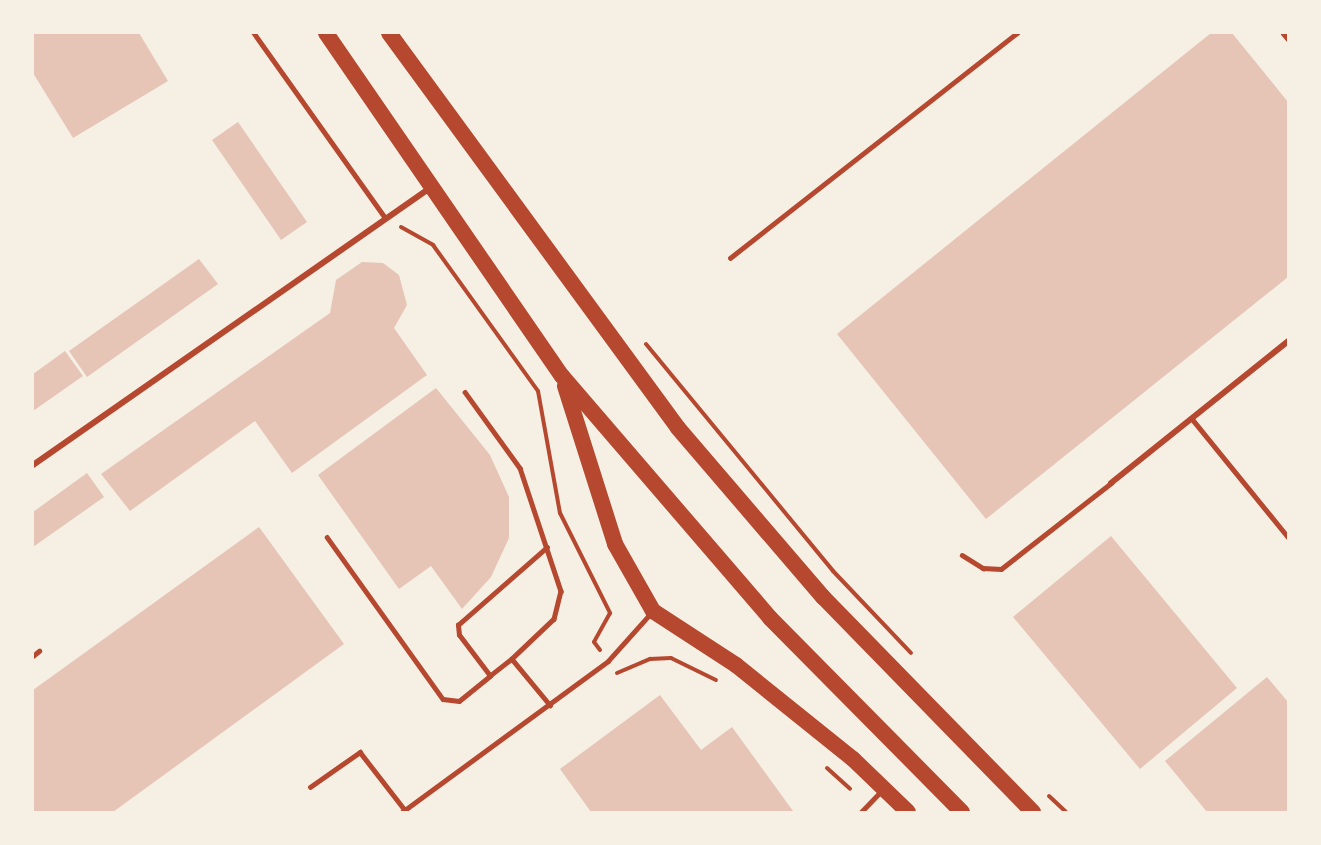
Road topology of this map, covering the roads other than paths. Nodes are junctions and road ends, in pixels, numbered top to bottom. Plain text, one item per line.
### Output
1 (254, 33) edge
2 (326, 33) edge
3 (389, 33) edge
4 (1017, 33) edge
5 (1283, 33) edge
6 (1288, 39) edge
7 (429, 188) junction
8 (385, 217) junction
9 (730, 258) dead end
10 (1288, 341) edge
11 (562, 376) junction
12 (465, 392) dead end
13 (1193, 420) junction
14 (33, 465) edge
15 (1111, 483) joint
16 (327, 537) dead end
17 (1288, 537) edge
18 (547, 547) junction
19 (962, 555) dead end
20 (653, 611) junction
21 (39, 651) dead end
22 (33, 656) edge
23 (512, 659) junction
24 (490, 676) junction
25 (550, 705) junction
26 (310, 787) dead end
27 (884, 789) junction
28 (404, 811) edge
29 (861, 812) edge
30 (908, 812) edge
31 (962, 812) edge
32 (1033, 812) edge

1 - 8 lane
2 - 7 highway
3 - 32 highway
4 - 9 lane
5 - 6 lane
7 - 8 street
7 - 11 highway
8 - 14 street
10 - 13 street
11 - 20 highway
11 - 31 highway
12 - 18 lane
13 - 15 street
13 - 17 lane
15 - 19 lane
16 - 24 lane
18 - 23 lane
18 - 24 lane
20 - 25 lane
20 - 27 highway
21 - 22 lane
23 - 24 lane
23 - 25 lane
25 - 28 lane
26 - 28 lane
27 - 29 lane
27 - 30 highway

